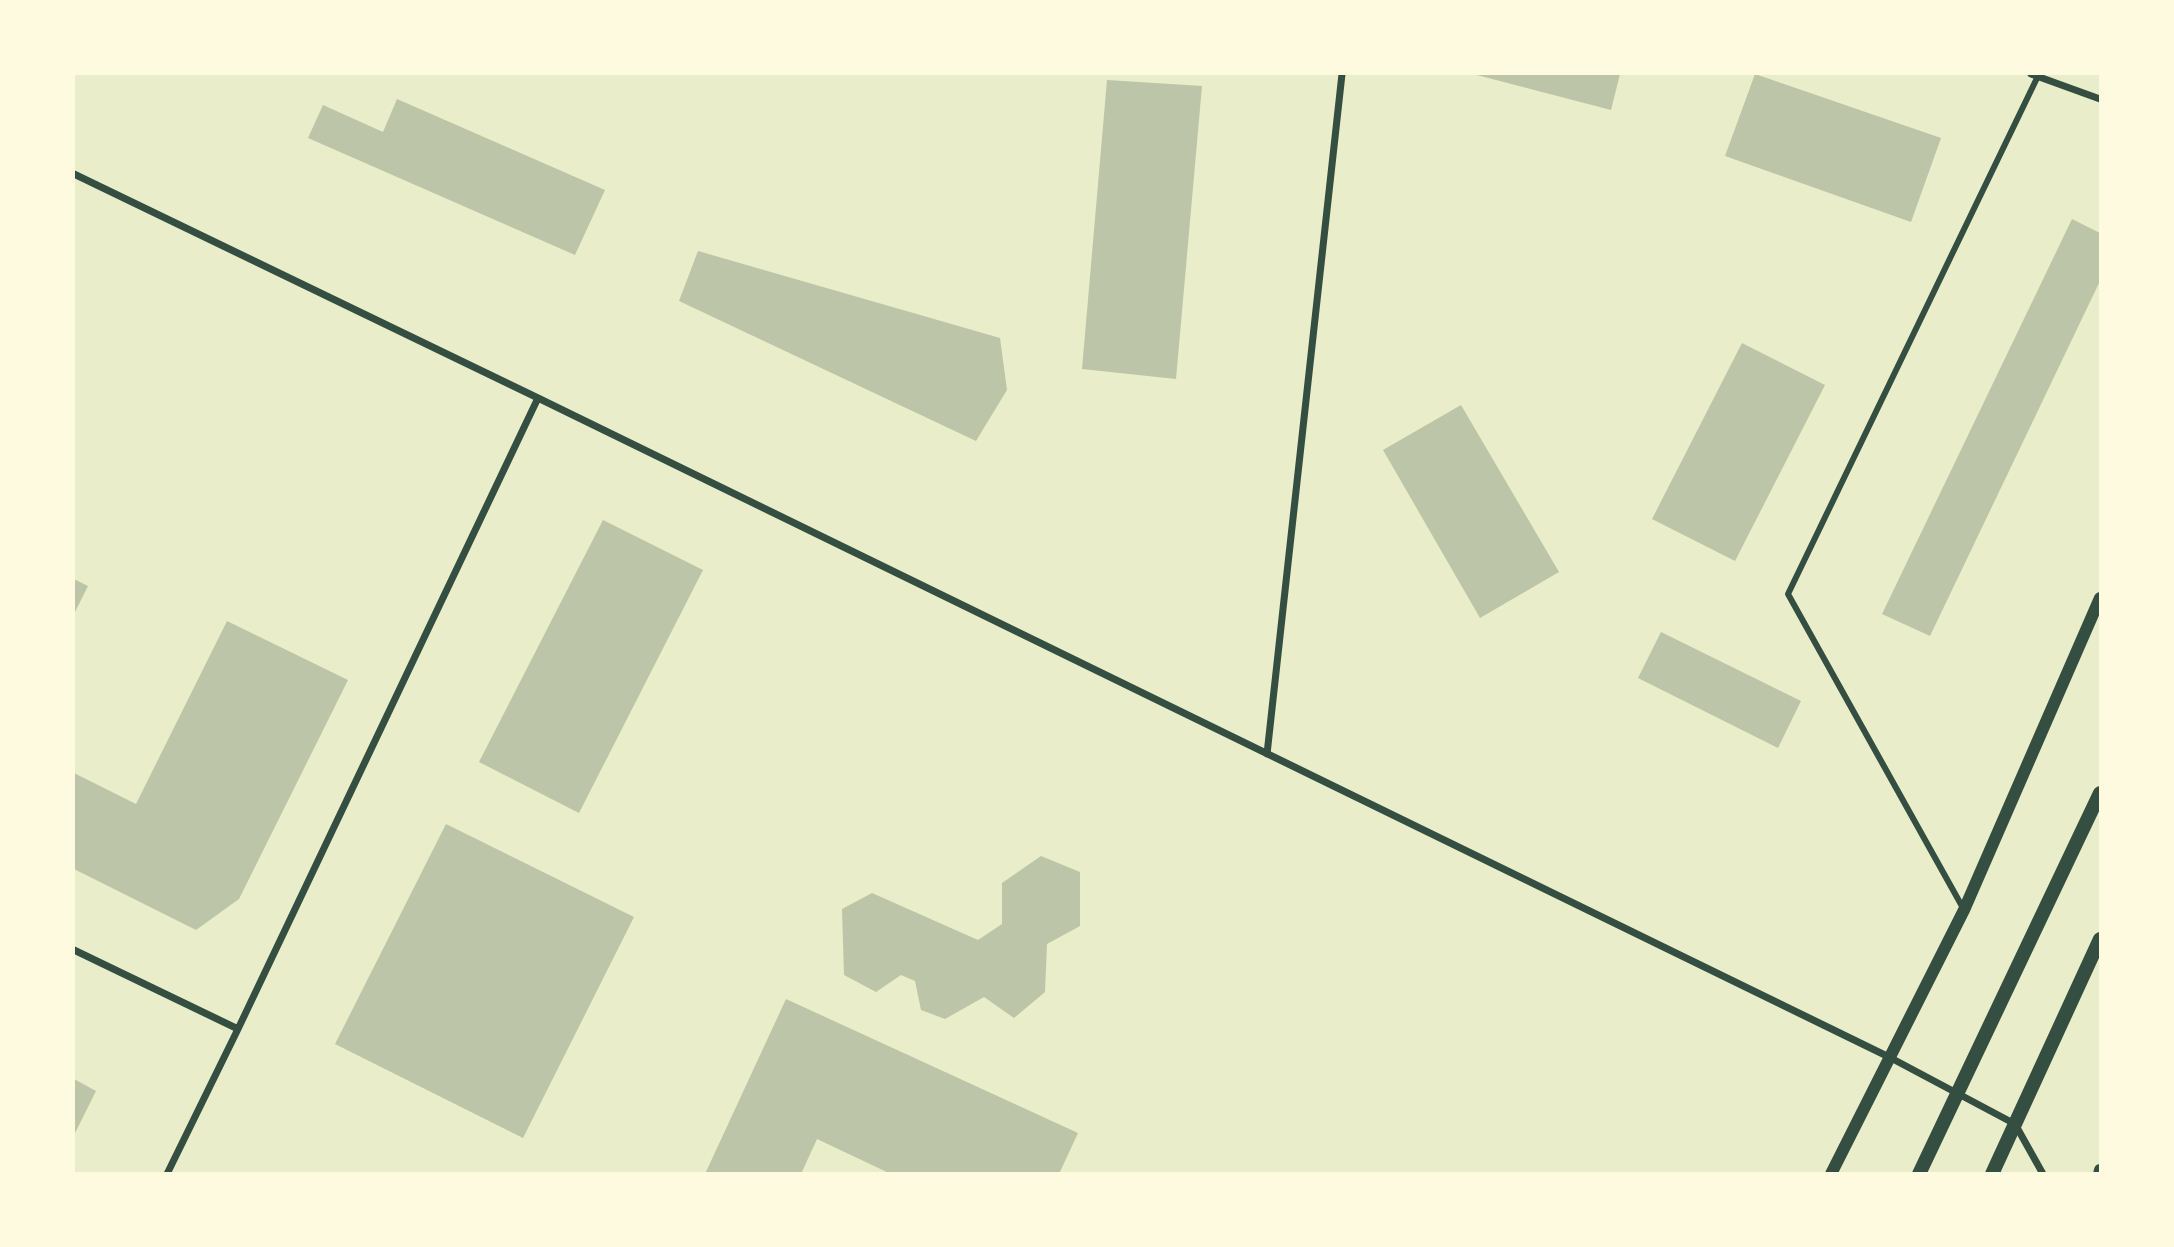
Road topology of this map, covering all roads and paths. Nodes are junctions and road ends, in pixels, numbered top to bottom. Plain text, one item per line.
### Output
1 (1342, 74) edge
2 (2035, 75) edge
3 (2101, 99) edge
4 (74, 174) edge
5 (538, 398) junction
6 (2101, 598) edge
7 (1267, 754) junction
8 (2101, 793) edge
9 (1964, 910) junction
10 (2101, 939) edge
11 (74, 950) edge
12 (238, 1029) junction
13 (1889, 1057) junction
14 (1957, 1093) junction
15 (2015, 1124) junction
16 (167, 1174) edge
17 (1831, 1174) edge
18 (1919, 1174) edge
19 (1992, 1174) edge
20 (2043, 1174) edge

1 - 7 street
2 - 3 street
2 - 9 street
4 - 5 street
5 - 7 street
5 - 12 street
6 - 9 street
7 - 13 street
8 - 14 main road
9 - 13 street
10 - 15 main road
11 - 12 street
12 - 16 street
13 - 14 street
13 - 17 street
14 - 15 street
14 - 18 main road
15 - 19 main road
15 - 20 street

